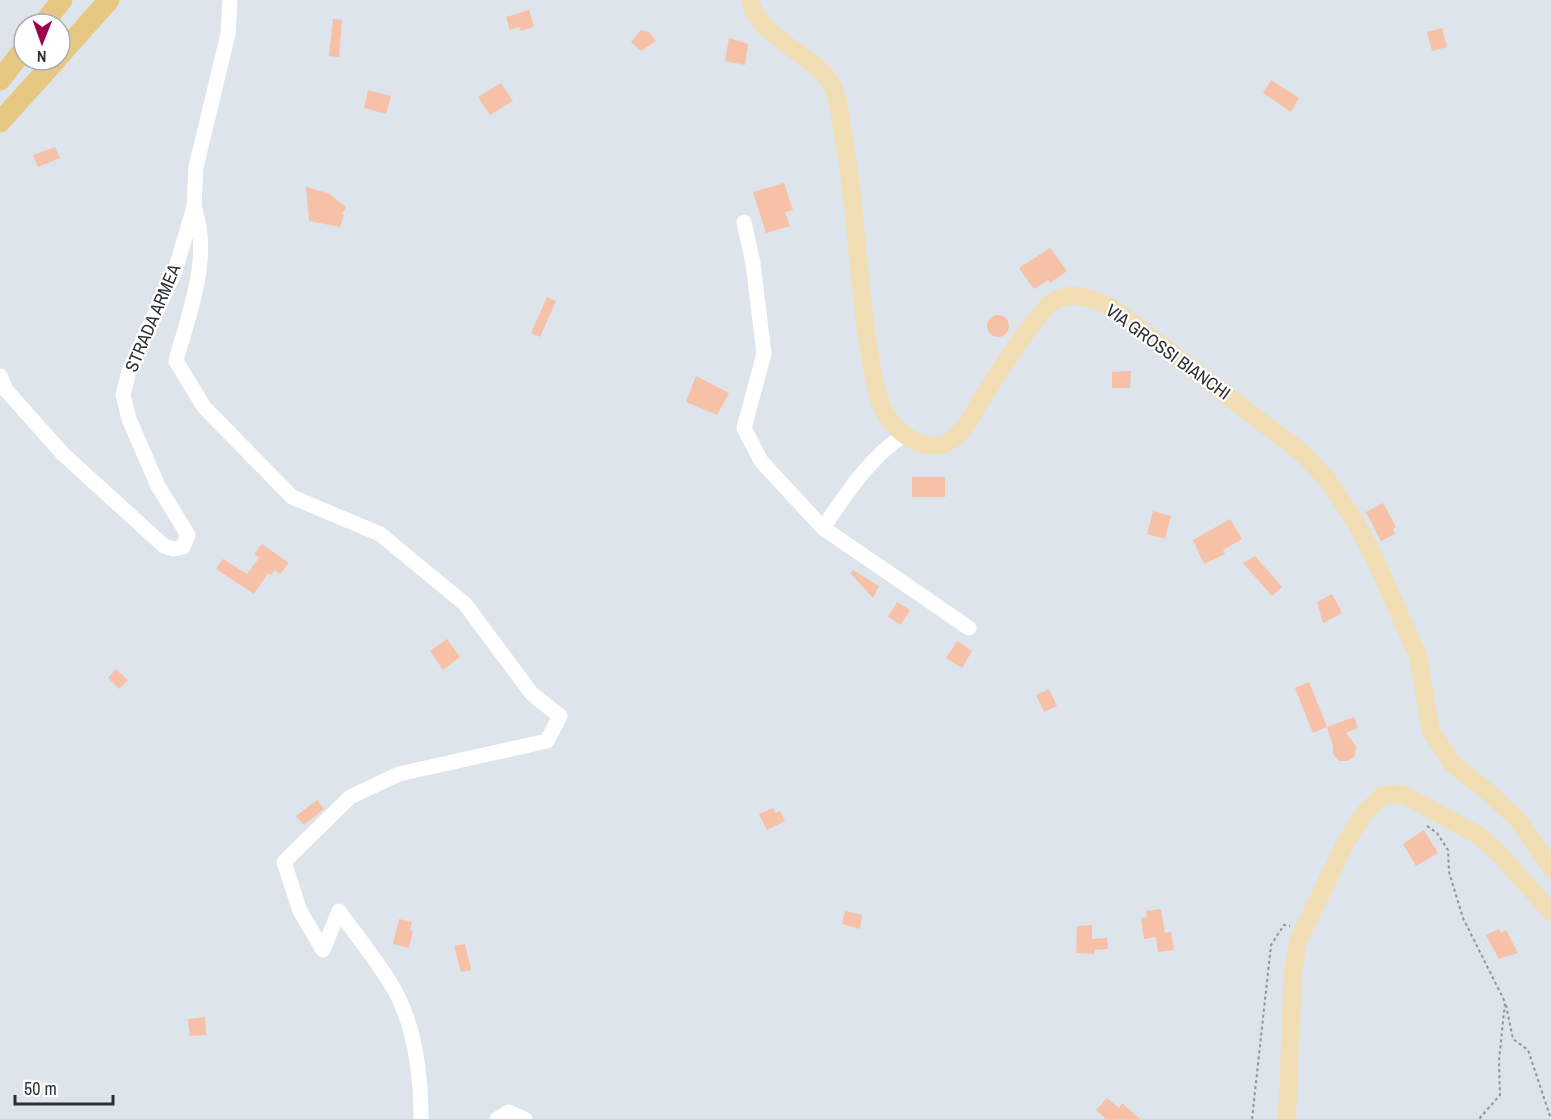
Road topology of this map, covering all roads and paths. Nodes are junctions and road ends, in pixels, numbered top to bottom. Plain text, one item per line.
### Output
1 (62, 0) edge
2 (109, 0) edge
3 (230, 0) edge
4 (750, 0) edge
5 (52, 12) edge
6 (72, 42) edge
7 (12, 64) edge
8 (45, 72) edge
9 (0, 80) edge
10 (0, 122) edge
11 (194, 207) junction
12 (744, 222) dead end
13 (0, 376) edge
14 (904, 435) junction
15 (823, 528) junction
16 (969, 628) dead end
17 (1418, 820) dead end
18 (1551, 868) edge
19 (1551, 912) edge
20 (1304, 927) junction
21 (1505, 1002) junction
22 (421, 1119) edge
23 (497, 1119) edge
24 (525, 1119) edge
25 (1252, 1119) edge
26 (1287, 1119) edge
27 (1479, 1119) edge
28 (1551, 1119) edge

1 - 5 highway
2 - 6 highway
3 - 11 street, STRADA ARMEA
4 - 14 main road
7 - 9 highway
8 - 10 highway
11 - 13 street, STRADA ARMEA
11 - 22 street
12 - 15 street
14 - 15 street
14 - 18 main road, VIA GROSSI BIANCHI
15 - 16 street
17 - 21 path
19 - 20 main road
20 - 25 path
20 - 26 main road
21 - 27 path
21 - 28 path
23 - 24 street

